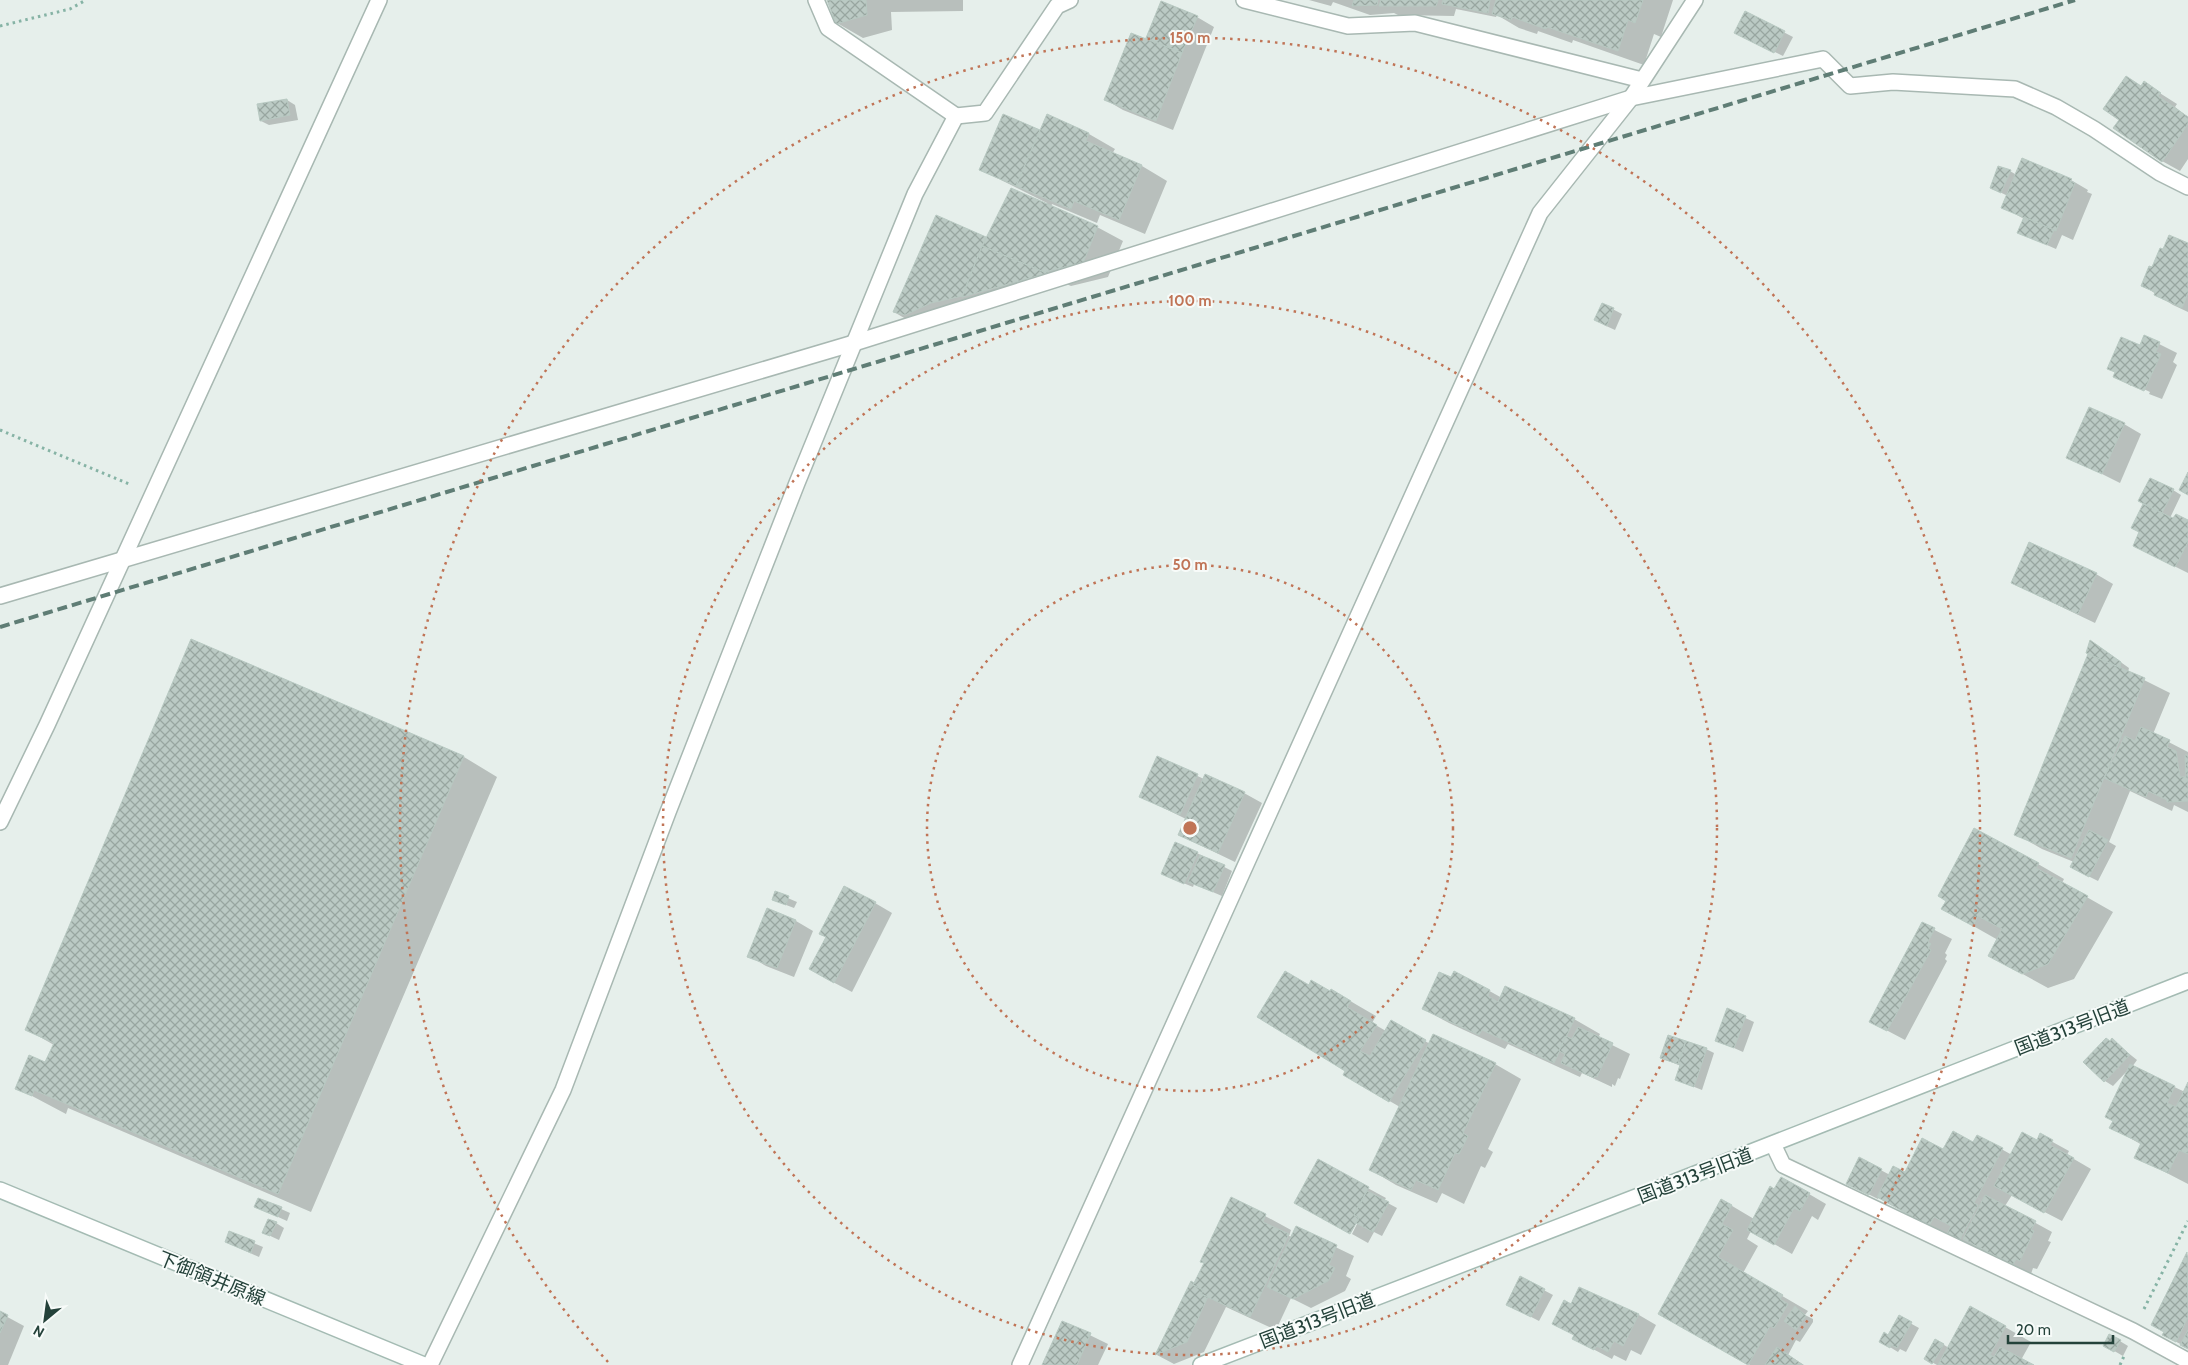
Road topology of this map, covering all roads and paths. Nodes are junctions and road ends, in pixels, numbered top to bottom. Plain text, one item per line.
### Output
1 (86, 0) edge
2 (379, 0) edge
3 (816, 0) edge
4 (1070, 0) edge
5 (1244, 0) edge
6 (1695, 0) edge
7 (0, 26) edge
8 (1642, 80) junction
9 (1631, 98) junction
10 (956, 116) junction
11 (2188, 187) edge
12 (854, 343) junction
13 (0, 430) edge
14 (153, 494) junction
15 (123, 559) junction
16 (0, 596) edge
17 (0, 822) edge
18 (2188, 981) edge
19 (1773, 1144) junction
20 (0, 1190) edge
21 (2188, 1221) edge
22 (2133, 1331) junction
23 (2188, 1361) edge
24 (424, 1365) edge
25 (430, 1365) edge
26 (1020, 1365) edge
27 (1201, 1365) edge
28 (2120, 1365) edge

1 - 7 path
2 - 14 street
3 - 10 street
4 - 10 street
5 - 8 street
6 - 8 street
8 - 9 street
9 - 11 street
9 - 12 street
9 - 26 street
10 - 12 street
12 - 15 street
12 - 25 street
13 - 14 path
14 - 15 street
15 - 16 street
15 - 17 street
18 - 19 street, 国道313号旧道
19 - 22 street
19 - 27 street, 国道313号旧道
20 - 24 street, 下御領井原線
21 - 22 path
22 - 23 street
22 - 28 path

